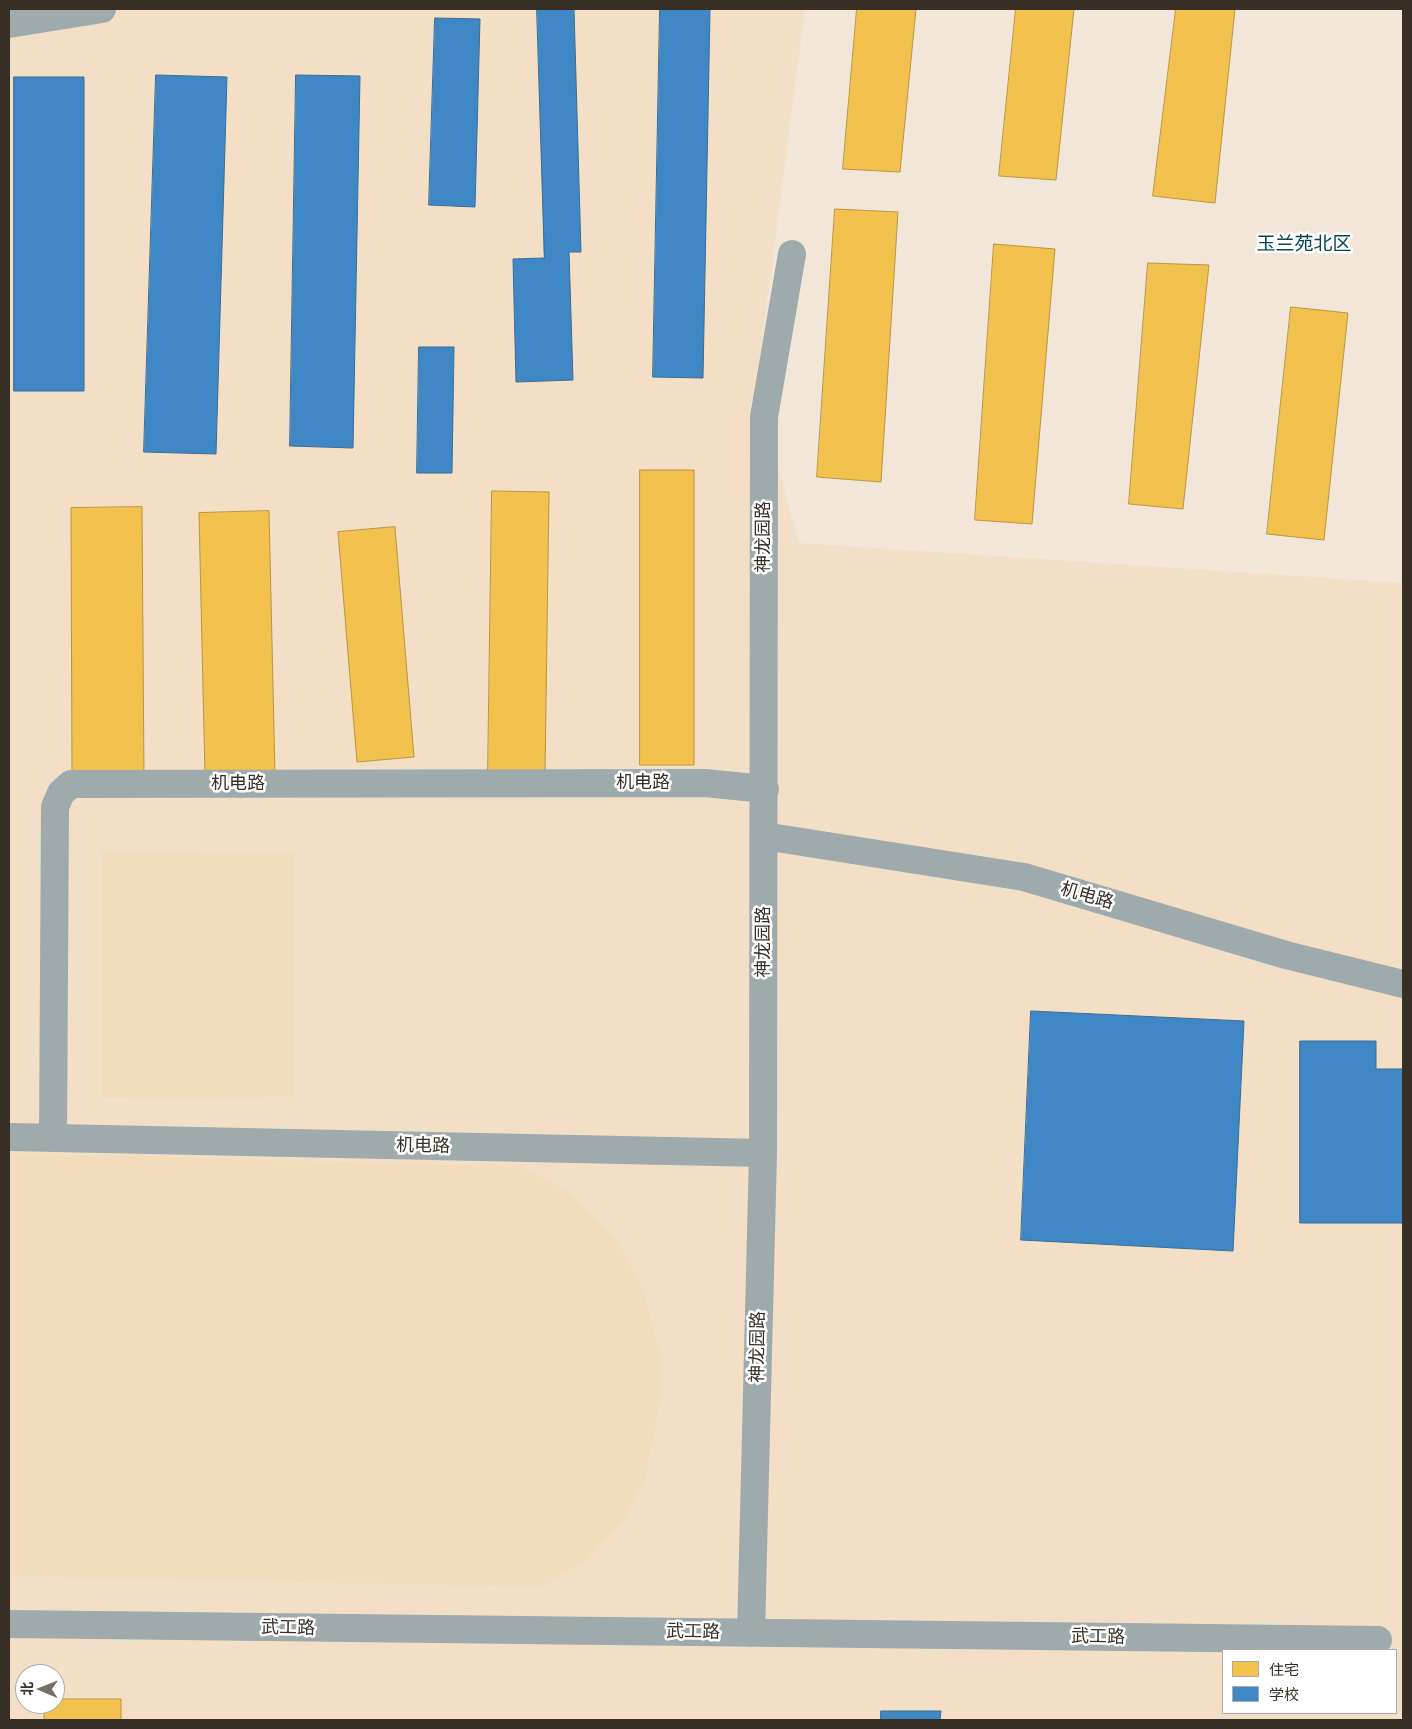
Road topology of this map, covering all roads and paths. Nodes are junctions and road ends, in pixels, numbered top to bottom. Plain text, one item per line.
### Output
1 (102, 9) edge
2 (9, 24) edge
3 (792, 254) dead end
4 (765, 789) junction
5 (764, 836) junction
6 (1403, 984) edge
7 (9, 1137) edge
8 (53, 1138) junction
9 (763, 1153) junction
10 (9, 1624) edge
11 (752, 1633) junction
12 (1378, 1640) dead end

1 - 2 street
3 - 4 street, 神龙园路
4 - 5 street, 神龙园路
4 - 8 street, 机电路
5 - 6 street, 机电路
5 - 9 street, 神龙园路
7 - 8 street, 机电路
8 - 9 street, 机电路
9 - 11 street, 神龙园路
10 - 11 street, 武工路
11 - 12 street, 武工路

